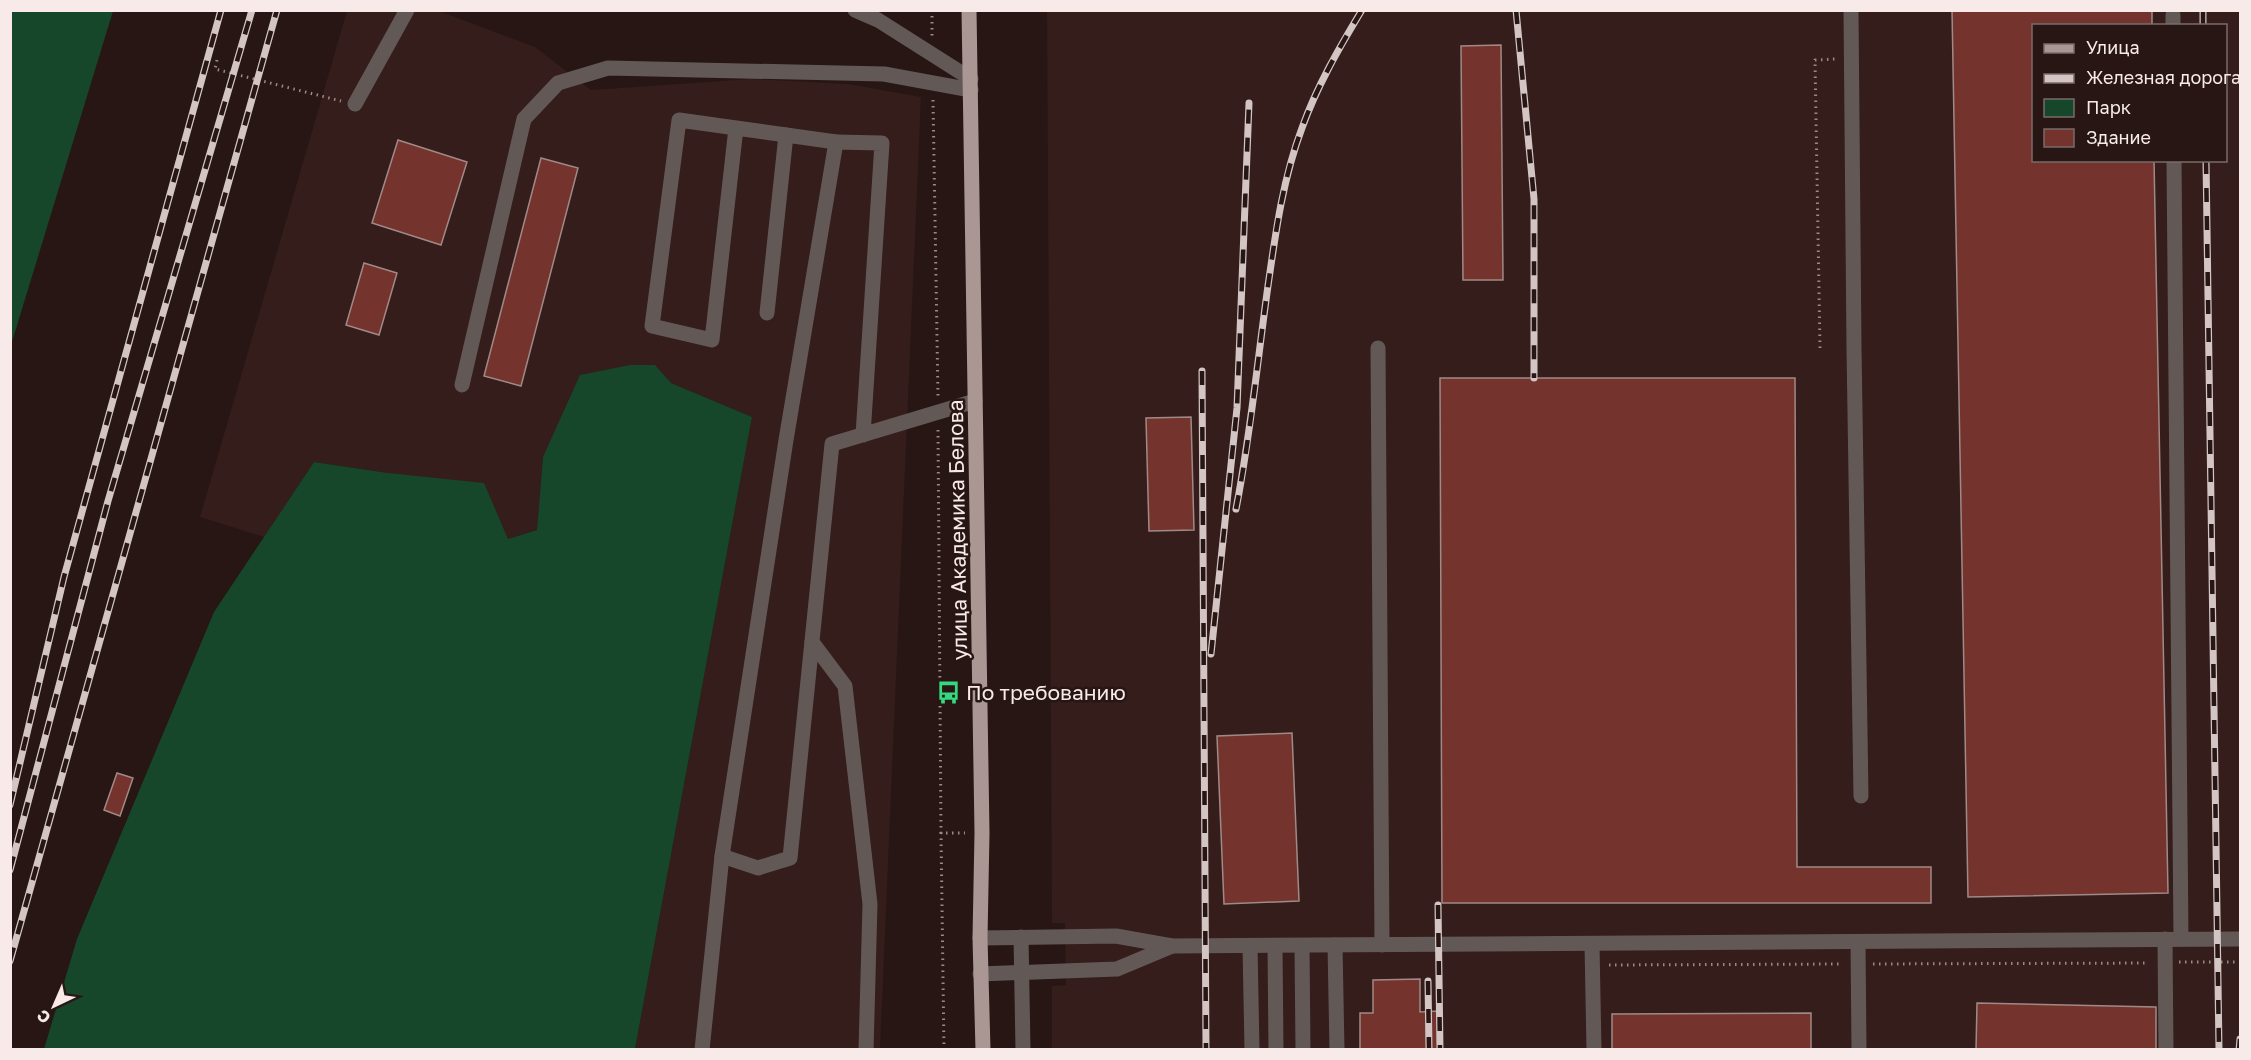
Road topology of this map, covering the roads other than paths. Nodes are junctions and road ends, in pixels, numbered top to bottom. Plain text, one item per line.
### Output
1 (406, 10) edge
2 (855, 10) edge
3 (969, 10) edge
4 (1851, 10) edge
5 (971, 85) junction
6 (355, 104) road end
7 (736, 128) junction
8 (786, 135) junction
9 (836, 142) junction
10 (2174, 162) edge
11 (767, 313) dead end
12 (1378, 348) dead end
13 (462, 385) dead end
14 (975, 401) junction
15 (863, 435) junction
16 (812, 642) junction
17 (1862, 796) dead end
18 (722, 856) junction
19 (1021, 937) junction
20 (980, 938) junction
21 (2173, 939) junction
22 (2241, 939) edge
23 (1858, 942) junction
24 (1592, 944) junction
25 (1335, 945) junction
26 (1382, 945) junction
27 (1172, 946) junction
28 (1250, 946) junction
29 (1275, 946) junction
30 (1302, 946) junction
31 (1022, 972) junction
32 (980, 974) junction
33 (702, 1050) edge
34 (866, 1050) edge
35 (983, 1050) edge
36 (1023, 1050) edge
37 (1252, 1050) edge
38 (1276, 1050) edge
39 (1303, 1050) edge
40 (1337, 1050) edge
41 (1594, 1050) edge
42 (1859, 1050) edge
43 (2166, 1050) edge

1 - 6 lane
2 - 5 lane
3 - 5 main road, улица Академика Белова
4 - 17 lane
5 - 13 lane
5 - 14 main road, улица Академика Белова
7 - 7 lane
7 - 8 lane
8 - 9 lane
8 - 11 lane
9 - 15 lane
9 - 18 lane
10 - 21 lane
12 - 26 lane
14 - 15 lane
14 - 20 main road, улица Академика Белова
15 - 16 lane
16 - 18 lane
16 - 34 lane
18 - 33 lane
19 - 20 lane
19 - 27 lane
19 - 31 lane
20 - 32 main road, улица Академика Белова
21 - 22 lane
21 - 23 lane
21 - 43 lane
23 - 24 lane
23 - 42 lane
24 - 26 lane
24 - 41 lane
25 - 26 lane
25 - 30 lane
25 - 40 lane
27 - 28 lane
27 - 31 lane
28 - 29 lane
28 - 37 lane
29 - 30 lane
29 - 38 lane
30 - 39 lane
31 - 32 lane
31 - 36 lane
32 - 35 main road, улица Академика Белова

